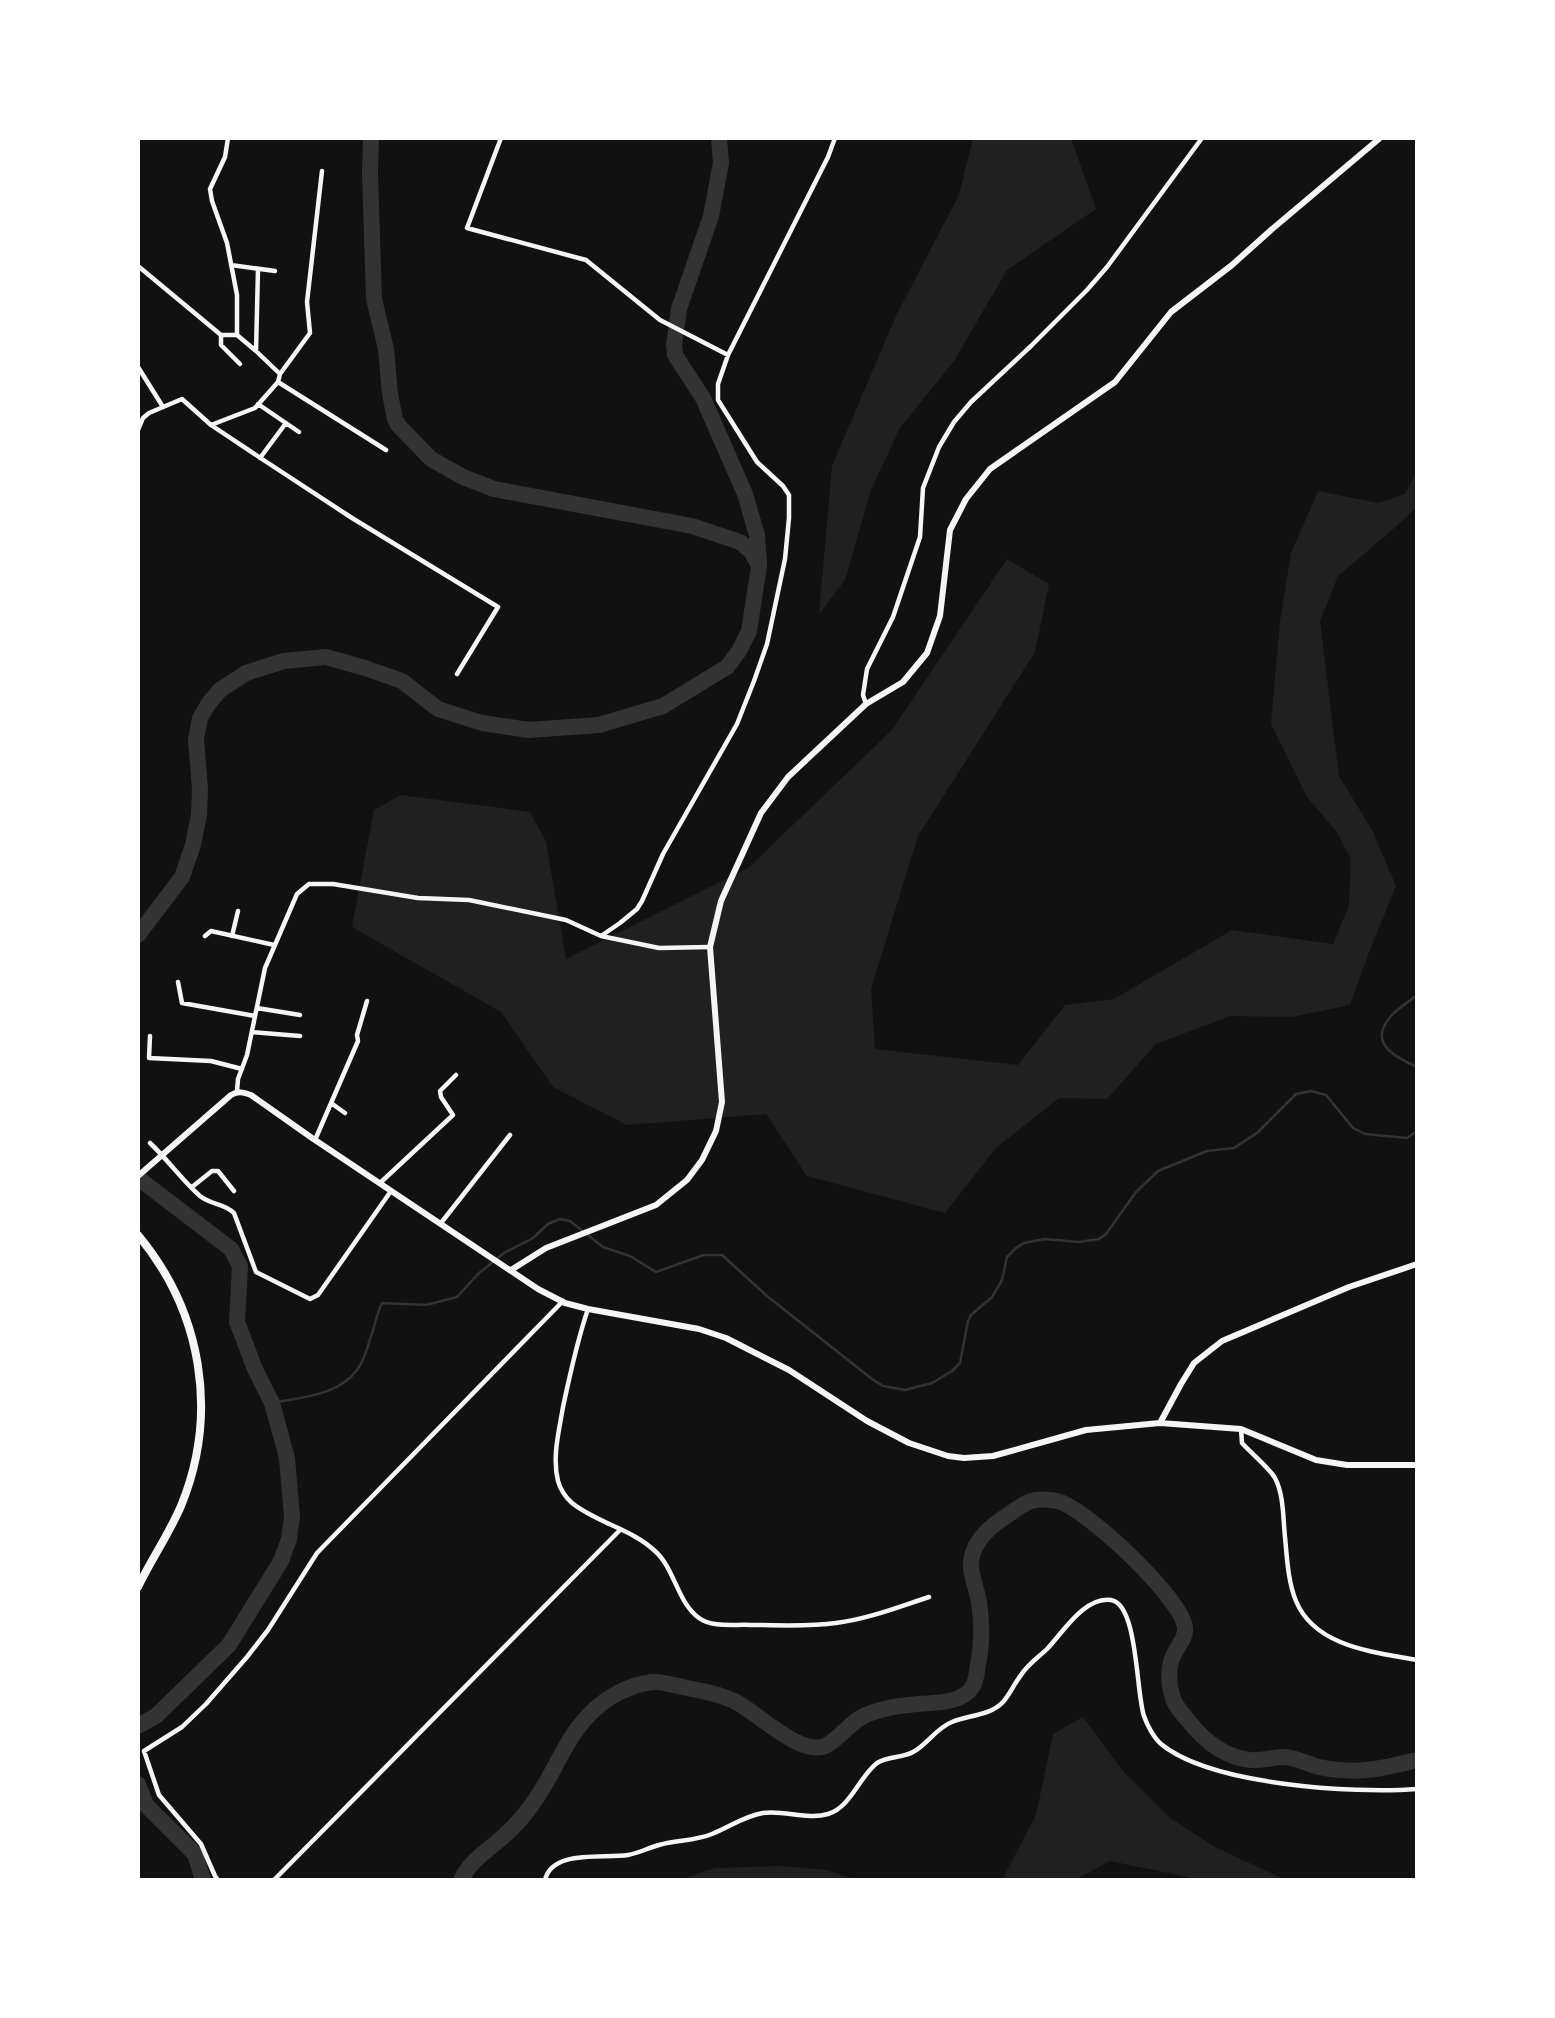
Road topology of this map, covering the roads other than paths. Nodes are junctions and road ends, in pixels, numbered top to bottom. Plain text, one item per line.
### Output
1 (228, 138) edge
2 (501, 138) edge
3 (835, 138) edge
4 (1202, 138) edge
5 (1380, 138) edge
6 (321, 171) dead end
7 (231, 265) junction
8 (138, 266) edge
9 (258, 269) junction
10 (275, 271) dead end
11 (221, 335) junction
12 (237, 335) junction
13 (256, 351) junction
14 (728, 355) junction
15 (240, 364) dead end
16 (138, 367) edge
17 (280, 374) junction
18 (278, 382) junction
19 (258, 404) junction
20 (163, 407) junction
21 (286, 424) junction
22 (211, 425) junction
23 (138, 430) edge
24 (299, 432) dead end
25 (386, 450) dead end
26 (260, 458) junction
27 (457, 674) dead end
28 (866, 704) junction
29 (238, 911) dead end
30 (205, 936) dead end
31 (232, 936) junction
32 (601, 936) junction
33 (274, 945) junction
34 (710, 947) junction
35 (178, 982) dead end
36 (367, 1002) dead end
37 (257, 1008) junction
38 (300, 1015) dead end
39 (255, 1016) junction
40 (252, 1032) junction
41 (150, 1036) dead end
42 (300, 1036) dead end
43 (242, 1069) junction
44 (456, 1075) dead end
45 (237, 1091) junction
46 (331, 1103) junction
47 (345, 1113) dead end
48 (510, 1135) dead end
49 (315, 1140) junction
50 (150, 1143) dead end
51 (161, 1157) junction
52 (138, 1175) edge
53 (380, 1183) junction
54 (192, 1187) junction
55 (234, 1191) dead end
56 (392, 1191) junction
57 (441, 1223) junction
58 (138, 1235) edge
59 (1417, 1264) edge
60 (511, 1270) junction
61 (563, 1301) junction
62 (588, 1309) junction
63 (1160, 1423) junction
64 (1241, 1429) junction
65 (1417, 1465) edge
66 (620, 1530) junction
67 (138, 1587) edge
68 (929, 1597) dead end
69 (1417, 1660) edge
70 (1417, 1789) edge
71 (218, 1880) edge
72 (274, 1880) edge
73 (545, 1880) edge

1 - 7 street
2 - 14 street
3 - 14 street
4 - 28 street
5 - 28 main road
6 - 17 street
7 - 9 street
7 - 12 street
8 - 11 street
9 - 10 street
9 - 13 street
11 - 12 street
11 - 15 street
12 - 13 street
13 - 17 street
14 - 32 street
16 - 20 street
17 - 18 street
18 - 19 street
18 - 25 street
19 - 21 street
19 - 22 street
20 - 22 street
20 - 23 street
21 - 24 street
21 - 26 street
22 - 26 street
26 - 27 street
28 - 34 main road
29 - 31 street
30 - 31 street
31 - 33 street
32 - 33 street
32 - 34 street
33 - 37 street
34 - 60 main road
35 - 39 street
36 - 46 street
37 - 38 street
37 - 39 street
39 - 40 street
40 - 42 street
40 - 43 street
41 - 43 street
43 - 45 street
44 - 53 street
45 - 49 main road
45 - 51 main road
46 - 47 street
46 - 49 street
48 - 57 street
49 - 53 main road
50 - 51 street
51 - 52 main road
51 - 54 street
53 - 56 main road
54 - 55 street
54 - 56 street
56 - 57 main road
57 - 60 main road
58 - 67 highway
59 - 63 main road
60 - 61 main road
61 - 62 main road
61 - 71 street
62 - 63 main road
62 - 66 street
63 - 64 main road
64 - 65 main road
64 - 69 street
66 - 68 street
66 - 72 street
70 - 73 street

